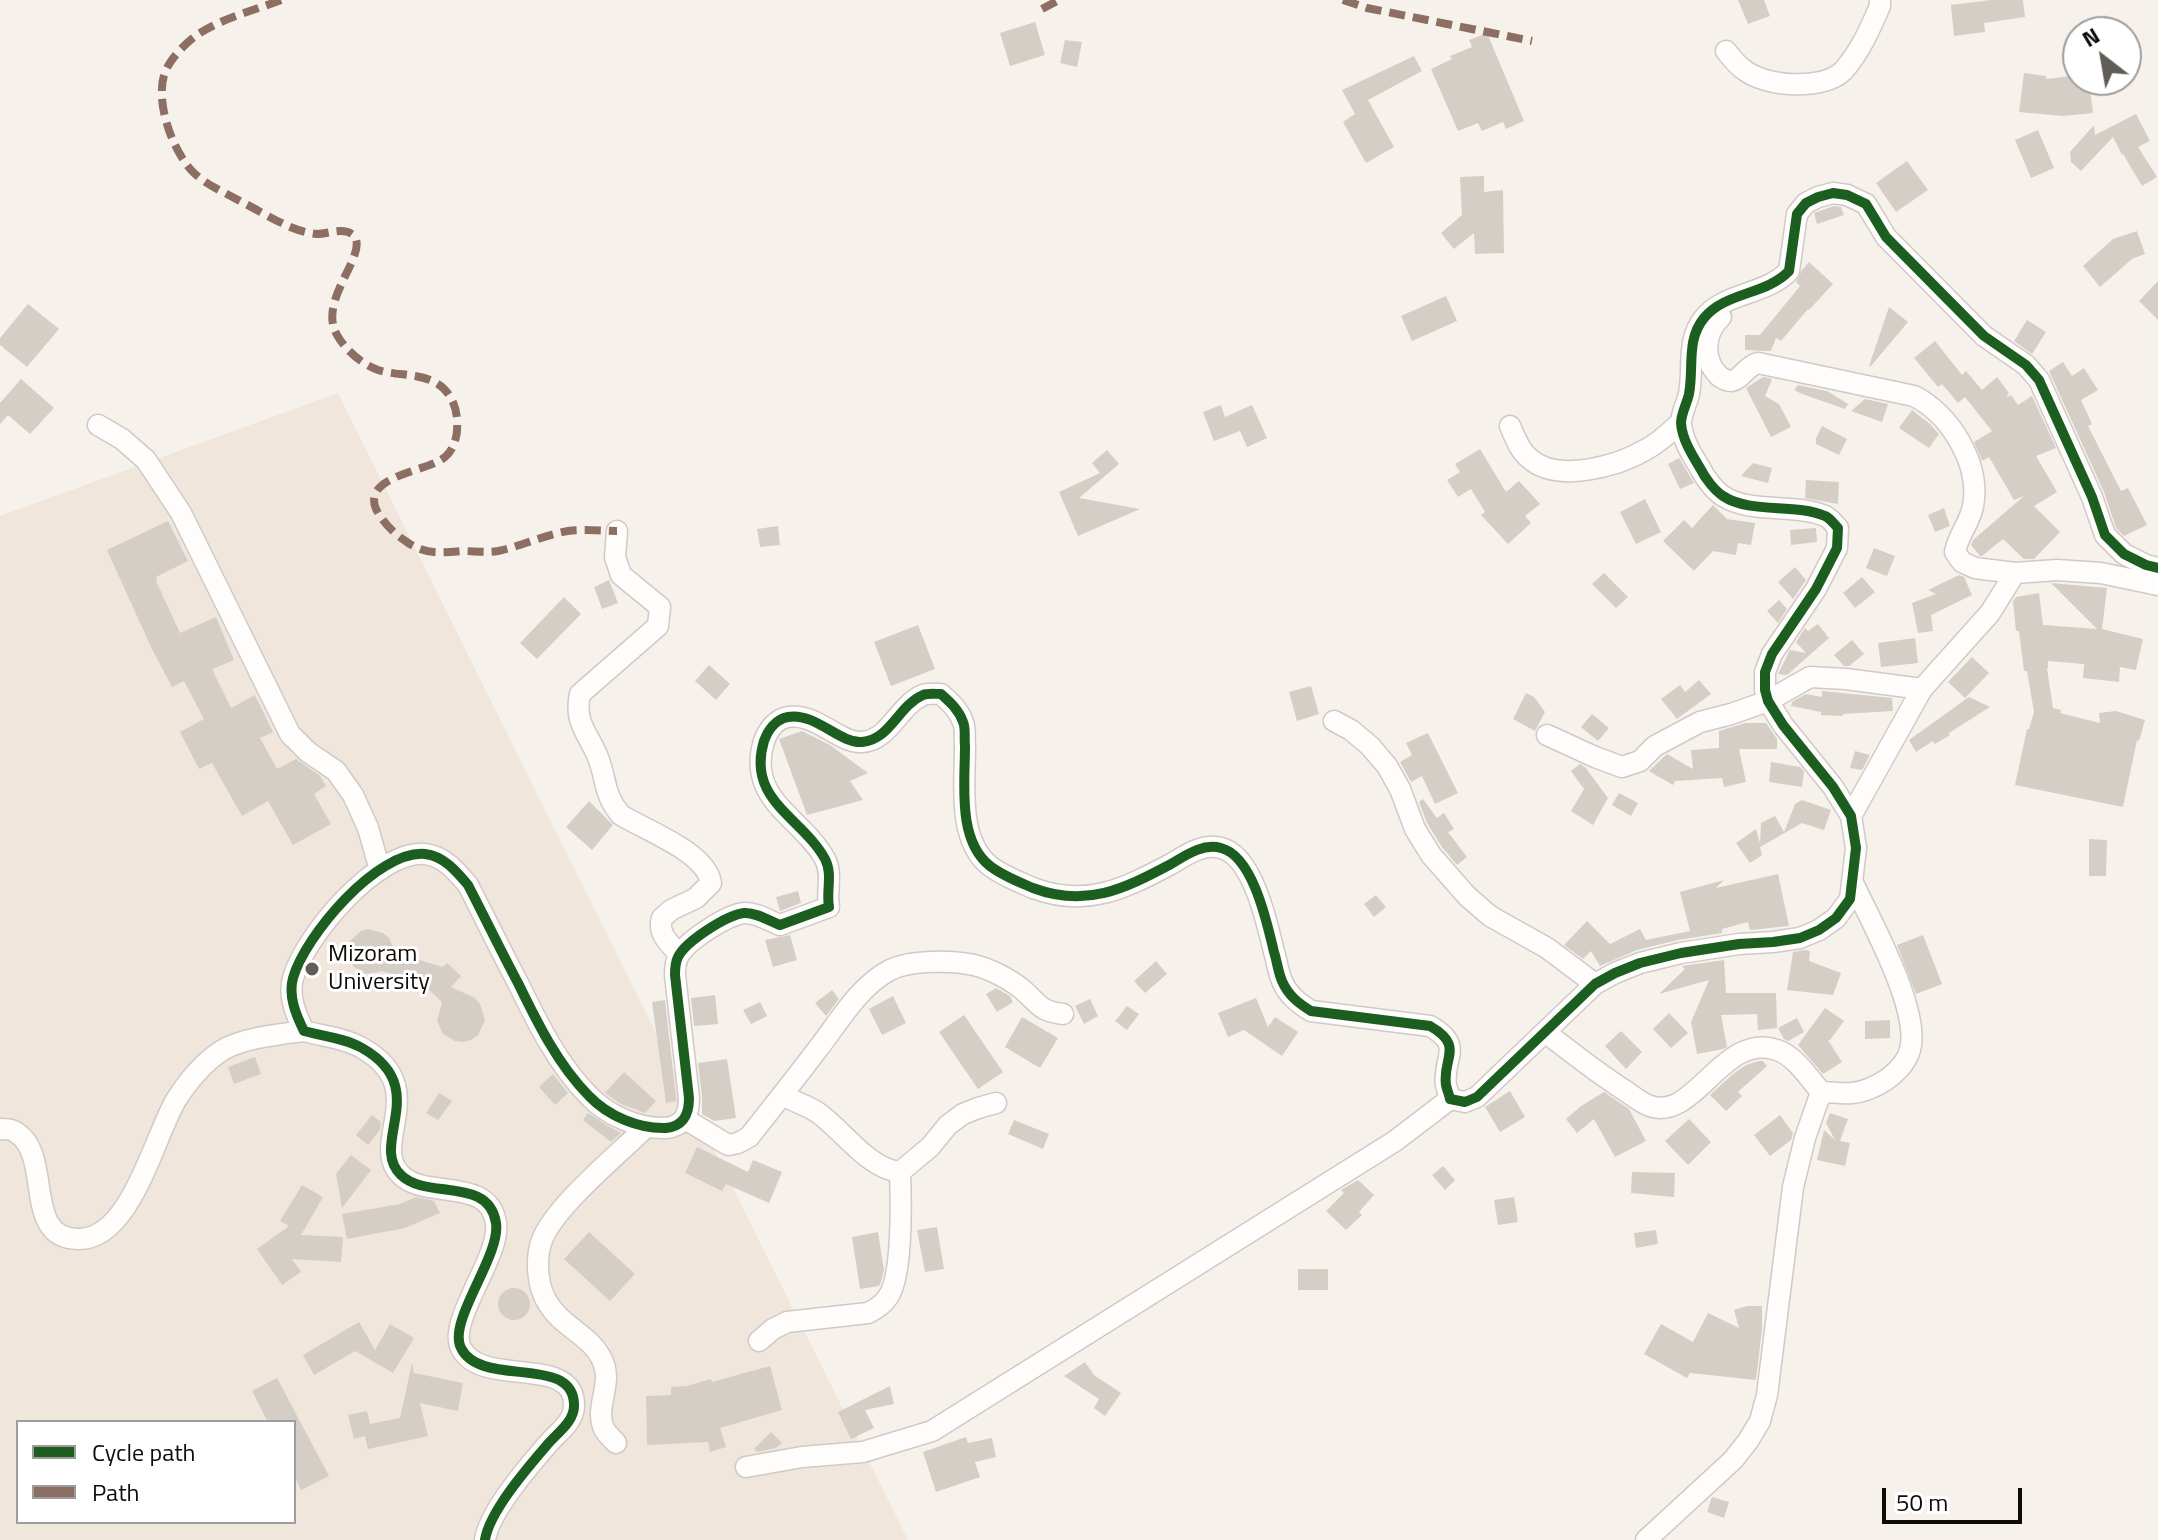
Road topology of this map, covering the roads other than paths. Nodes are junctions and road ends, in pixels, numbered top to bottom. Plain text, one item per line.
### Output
1 (1880, 0) edge
2 (1726, 51) dead end
3 (1748, 294) junction
4 (1681, 422) junction
5 (98, 425) dead end
6 (1510, 426) dead end
7 (617, 531) dead end
8 (2158, 568) edge
9 (2015, 573) junction
10 (2158, 585) edge
11 (1922, 689) junction
12 (1768, 701) junction
13 (1334, 721) dead end
14 (1547, 735) dead end
15 (1851, 816) junction
16 (380, 870) junction
17 (1853, 883) junction
18 (679, 954) junction
19 (1595, 984) junction
20 (1063, 1014) dead end
21 (304, 1031) junction
22 (1545, 1032) junction
23 (1821, 1092) junction
24 (782, 1095) junction
25 (1450, 1099) junction
26 (996, 1103) dead end
27 (685, 1119) junction
28 (646, 1127) junction
29 (0, 1129) edge
30 (900, 1172) junction
31 (759, 1341) dead end
32 (616, 1443) dead end
33 (746, 1467) dead end
34 (485, 1540) edge
35 (1646, 1540) edge

1 - 2 street
3 - 4 street
3 - 8 street
3 - 9 street
4 - 6 street
4 - 12 street
5 - 16 street
7 - 18 street
9 - 10 street
9 - 11 street
11 - 12 street
11 - 15 street
12 - 14 street
12 - 15 street
13 - 19 street
15 - 17 street
16 - 21 street
16 - 28 street
17 - 19 street
17 - 23 street
18 - 25 street
18 - 27 street
19 - 22 street
20 - 24 street
21 - 29 street
21 - 34 street
22 - 23 street
22 - 25 street
23 - 35 street
24 - 27 street
24 - 30 street
25 - 33 street
26 - 30 street
27 - 28 street
28 - 32 street
30 - 31 street

